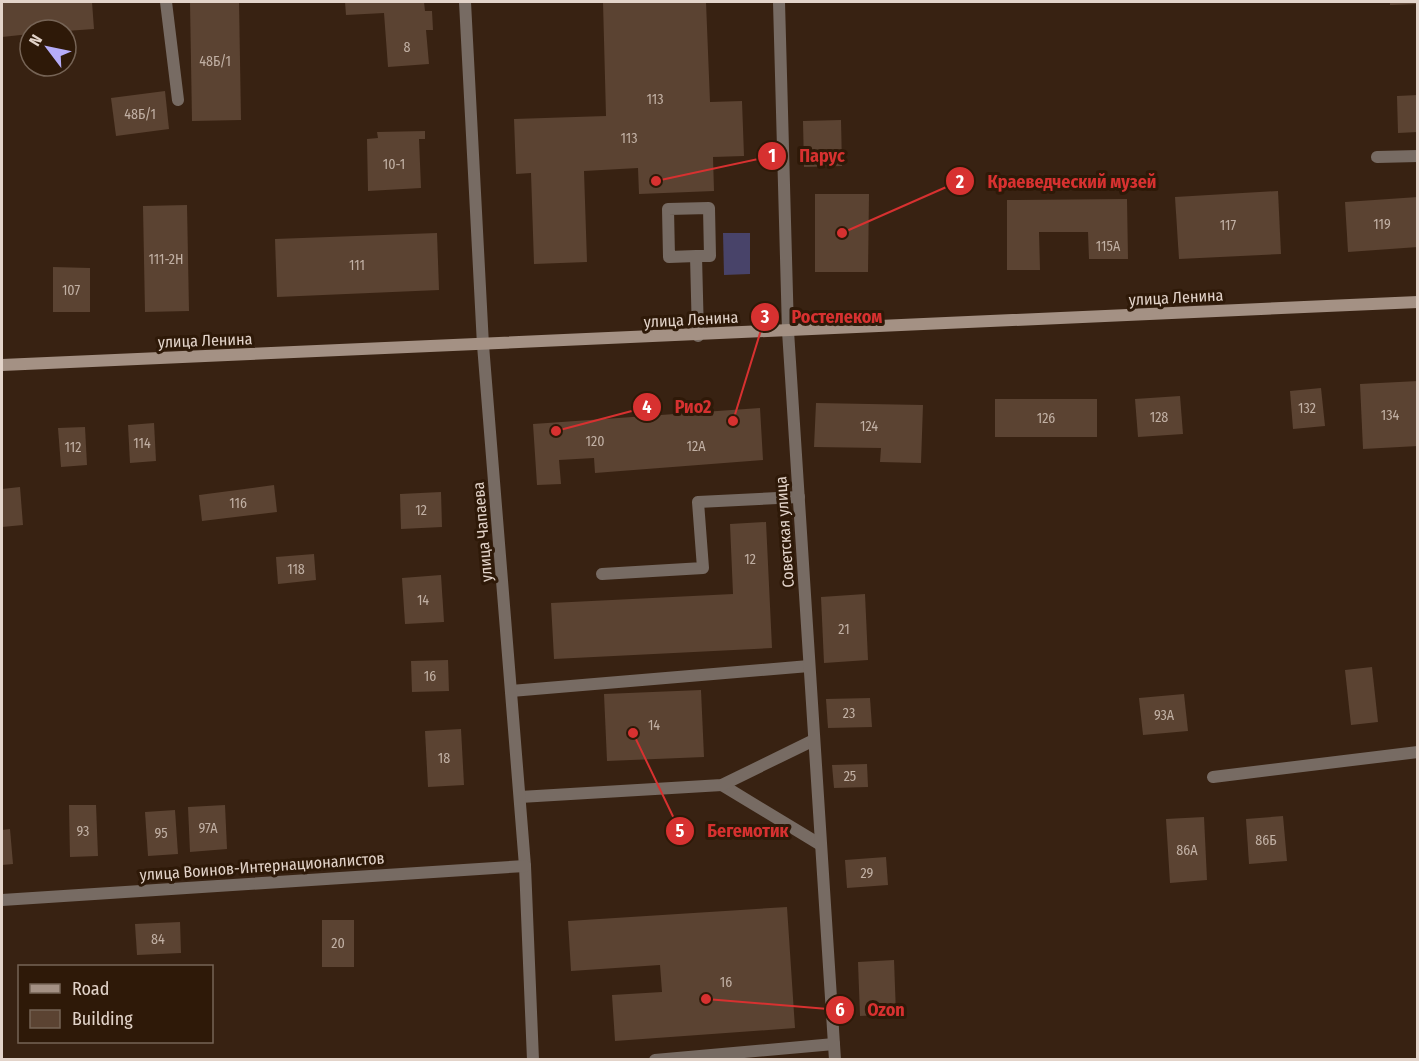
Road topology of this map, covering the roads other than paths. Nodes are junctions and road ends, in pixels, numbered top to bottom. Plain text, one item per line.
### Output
1 (166, 2) edge
2 (465, 2) edge
3 (779, 2) edge
4 (178, 100) dead end
5 (1418, 156) edge
6 (1377, 157) dead end
7 (696, 256) junction
8 (1418, 302) edge
9 (788, 331) junction
10 (698, 336) junction
11 (483, 345) junction
12 (2, 365) edge
13 (799, 497) junction
14 (602, 573) dead end
15 (809, 666) junction
16 (511, 691) junction
17 (814, 740) junction
18 (1418, 752) edge
19 (1213, 777) dead end
20 (722, 785) junction
21 (520, 797) junction
22 (821, 845) junction
23 (525, 866) junction
24 (2, 900) edge
25 (834, 1044) junction
26 (533, 1059) edge
27 (655, 1059) edge
28 (835, 1059) edge

1 - 4 street
2 - 11 street, улица Чапаева
3 - 9 street, Советская улица
5 - 6 street
7 - 7 street
7 - 10 street
8 - 9 main road, улица Ленина
9 - 10 main road, улица Ленина
9 - 13 street, Советская улица
10 - 11 main road, улица Ленина
11 - 12 main road, улица Ленина
11 - 16 street, улица Чапаева
13 - 14 street
13 - 15 street, Советская улица
15 - 16 street
15 - 17 street, Советская улица
16 - 21 street, улица Чапаева
17 - 20 street
17 - 22 street, Советская улица
18 - 19 street
20 - 21 street
20 - 22 street
21 - 23 street, улица Чапаева
22 - 25 street, Советская улица
23 - 24 street, улица Воинов-Интернационалистов
23 - 26 street, улица Чапаева
25 - 27 street
25 - 28 street, Советская улица

